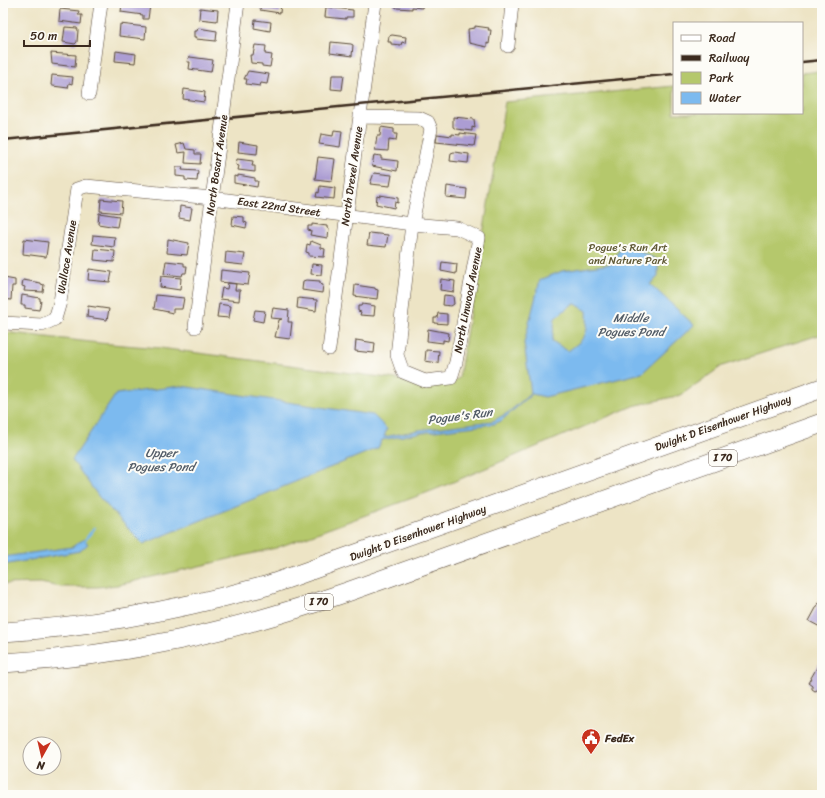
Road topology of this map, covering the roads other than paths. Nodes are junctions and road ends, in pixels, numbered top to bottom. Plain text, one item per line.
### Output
1 (101, 3) edge
2 (238, 3) edge
3 (375, 3) edge
4 (512, 3) edge
5 (508, 46) dead end
6 (89, 94) dead end
7 (360, 117) junction
8 (77, 189) joint
9 (212, 198) junction
10 (347, 216) junction
11 (412, 224) junction
12 (479, 238) joint
13 (3, 323) edge
14 (195, 327) dead end
15 (329, 349) dead end
16 (822, 388) edge
17 (822, 423) edge
18 (192, 605) junction
19 (3, 619) edge
20 (3, 632) edge
21 (3, 665) edge

1 - 6 street
2 - 9 street, North Bosart Avenue
3 - 7 street, North Drexel Avenue
4 - 5 street
7 - 10 street, North Drexel Avenue
7 - 11 street
8 - 9 street, East 22nd Street
8 - 13 street, Wallace Avenue
9 - 10 street, East 22nd Street
9 - 14 street, North Bosart Avenue
10 - 11 street, East 22nd Street
10 - 15 street, North Drexel Avenue
11 - 12 street, East 22nd Street
11 - 12 street, North Linwood Avenue
16 - 18 highway, Dwight D Eisenhower Highway
17 - 21 highway, I 70
18 - 19 highway
18 - 20 highway, Dwight D Eisenhower Highway

